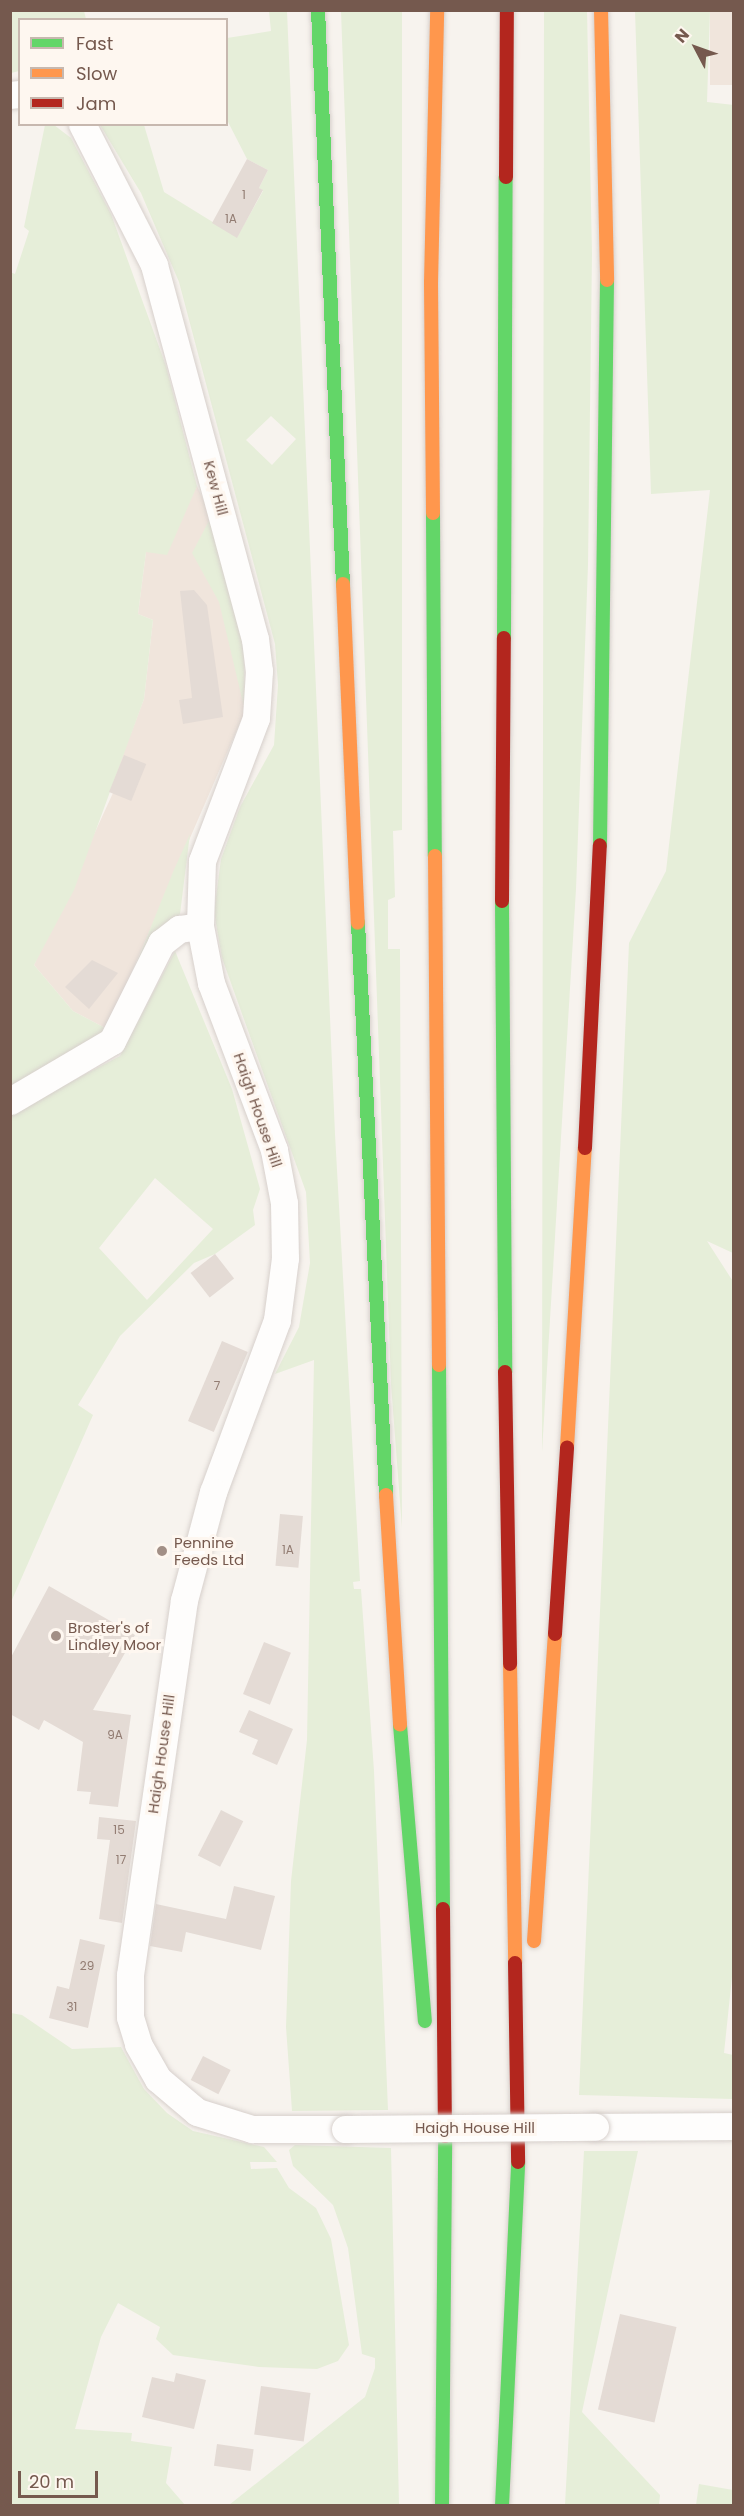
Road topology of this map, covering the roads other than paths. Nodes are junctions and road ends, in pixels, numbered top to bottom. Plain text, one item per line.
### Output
1 (318, 10) edge
2 (437, 10) edge
3 (507, 10) edge
4 (601, 10) edge
5 (83, 126) edge
6 (202, 861) joint
7 (200, 926) junction
8 (10, 1101) edge
9 (533, 1959) dead end
10 (531, 1983) dead end
11 (734, 2126) edge
12 (518, 2172) junction
13 (446, 2235) junction
14 (442, 2505) edge
15 (502, 2505) edge

1 - 13 highway
2 - 13 highway
3 - 12 highway
4 - 9 highway
5 - 6 street, Kew Hill
6 - 7 street, Haigh House Hill
7 - 8 street
7 - 11 street, Haigh House Hill, bridge
10 - 12 highway
12 - 15 highway
13 - 14 highway

